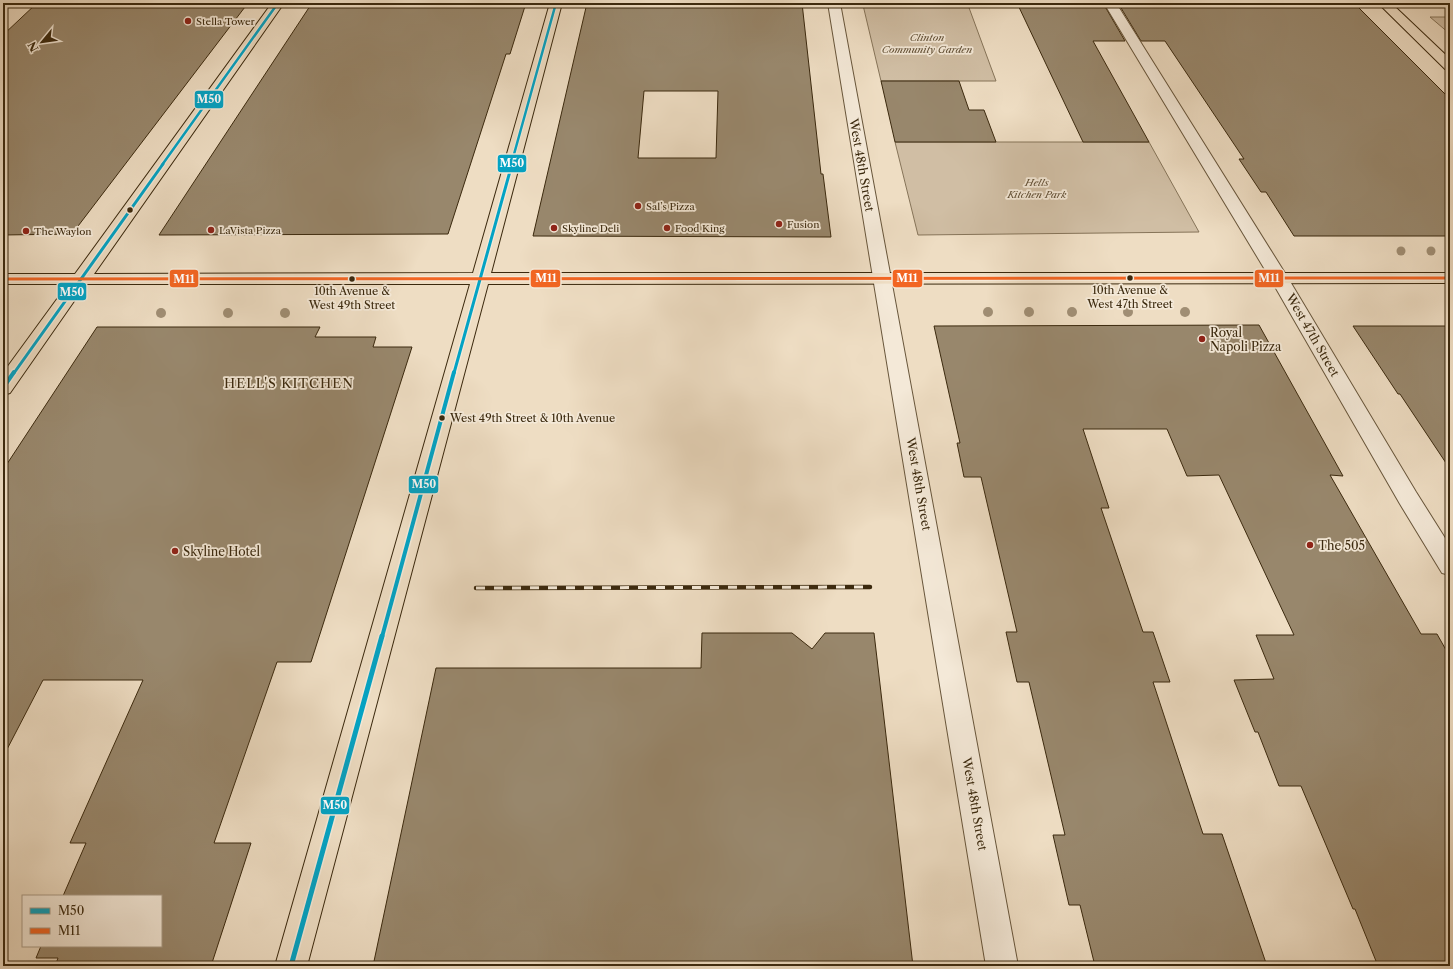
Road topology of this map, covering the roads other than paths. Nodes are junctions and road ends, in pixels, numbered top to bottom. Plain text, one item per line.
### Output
1 (278, 3) edge
2 (556, 3) edge
3 (834, 3) edge
4 (1110, 3) edge
5 (1384, 3) edge
6 (1450, 66) edge
7 (882, 278) junction
8 (1279, 278) junction
9 (1450, 278) edge
10 (3, 279) edge
11 (81, 279) junction
12 (481, 279) junction
13 (3, 388) edge
14 (1450, 566) edge
15 (291, 966) edge
16 (1002, 966) edge

1 - 11 main road
2 - 12 main road
3 - 7 street, West 48th Street
4 - 8 street, West 47th Street
5 - 6 main road
7 - 8 main road
7 - 12 main road
7 - 16 street, West 48th Street
8 - 9 main road
8 - 14 street, West 47th Street
10 - 11 main road
11 - 12 main road
11 - 13 main road
12 - 15 main road

